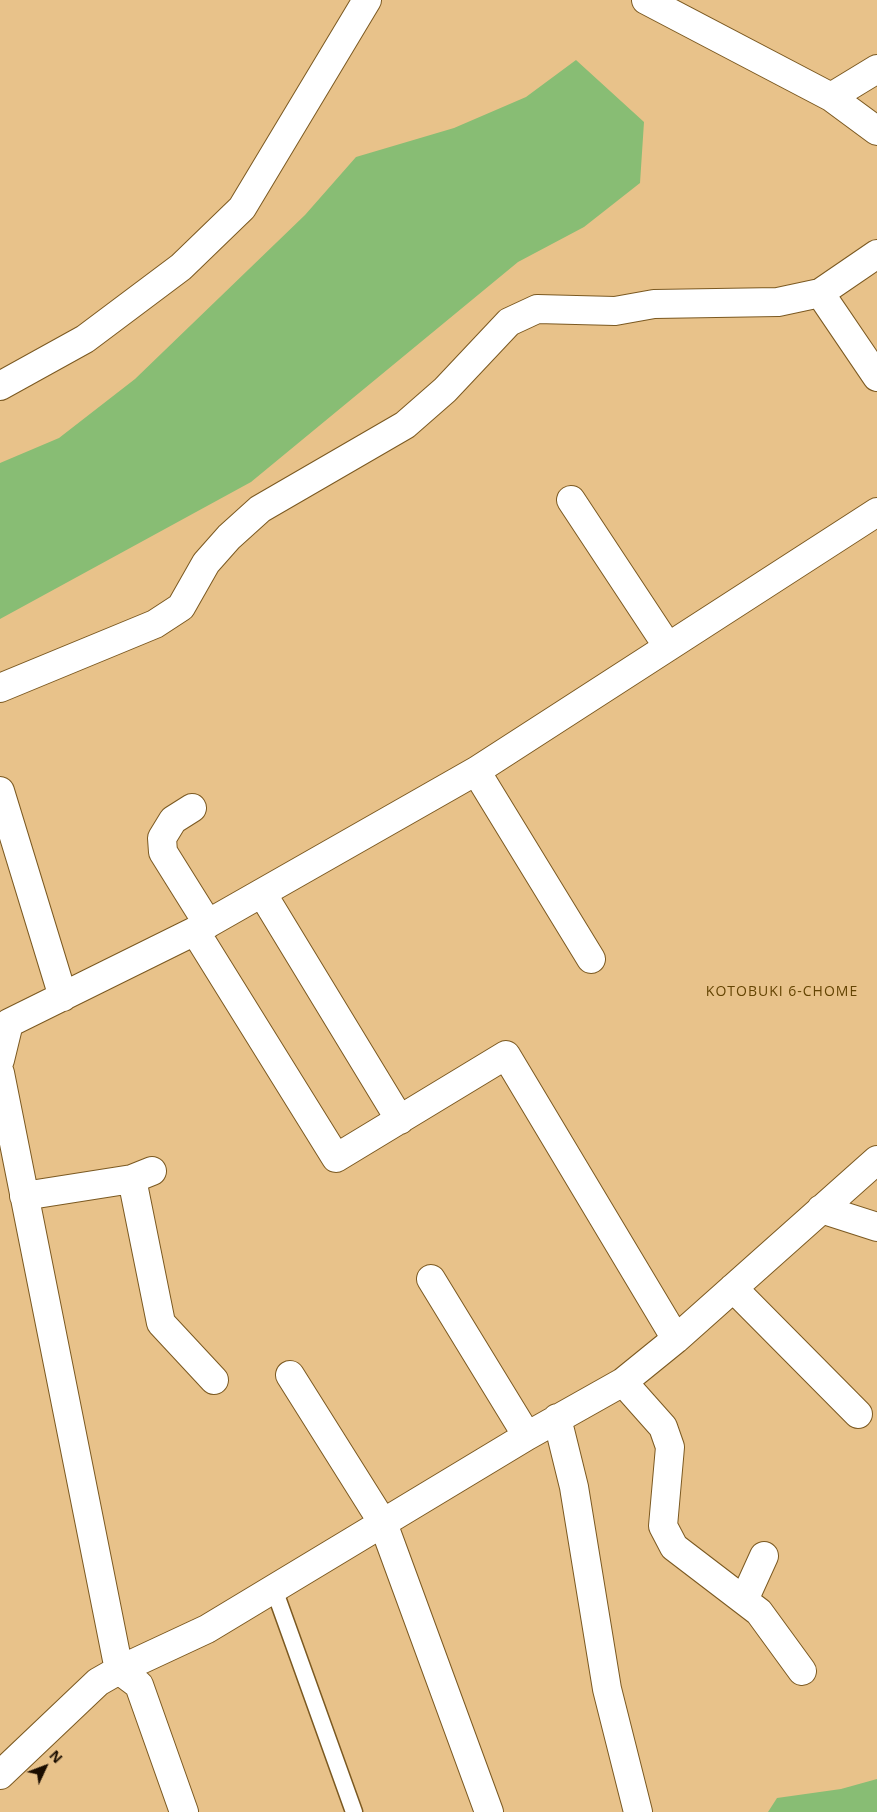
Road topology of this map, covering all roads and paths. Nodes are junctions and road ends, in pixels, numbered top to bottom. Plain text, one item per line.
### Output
1 (367, 0) edge
2 (646, 0) edge
3 (877, 69) edge
4 (831, 97) junction
5 (877, 131) edge
6 (877, 254) edge
7 (820, 293) junction
8 (877, 378) edge
9 (0, 386) edge
10 (572, 500) dead end
11 (877, 512) edge
12 (668, 647) junction
13 (0, 688) edge
14 (476, 771) junction
15 (0, 792) edge
16 (192, 808) dead end
17 (262, 893) junction
18 (201, 927) junction
19 (591, 959) dead end
20 (63, 997) junction
21 (0, 1060) edge
22 (0, 1073) edge
23 (400, 1120) junction
24 (877, 1160) edge
25 (24, 1196) junction
26 (821, 1209) junction
27 (877, 1227) edge
28 (431, 1280) dead end
29 (733, 1288) junction
30 (676, 1339) junction
31 (290, 1375) dead end
32 (214, 1380) dead end
33 (623, 1382) junction
34 (858, 1414) dead end
35 (557, 1418) junction
36 (527, 1436) junction
37 (383, 1523) junction
38 (764, 1556) dead end
39 (274, 1589) junction
40 (744, 1600) junction
41 (119, 1670) junction
42 (802, 1671) dead end
43 (0, 1775) edge
44 (184, 1812) edge
45 (354, 1812) edge
46 (489, 1812) edge
47 (638, 1812) edge

1 - 9 street
2 - 4 street
3 - 4 street
4 - 5 street
6 - 7 street
7 - 8 street
7 - 13 street
10 - 12 street
11 - 12 street
12 - 14 street
14 - 17 street
14 - 19 street
15 - 20 street
16 - 18 street
17 - 18 street
17 - 23 street
18 - 20 street
18 - 23 street
20 - 21 street
22 - 25 street
23 - 30 street
24 - 26 street
25 - 32 street
25 - 41 street
26 - 27 street
26 - 29 street
28 - 36 street
29 - 30 street
29 - 34 street
30 - 33 street
31 - 37 street
33 - 35 street
33 - 40 street
35 - 36 street
35 - 47 street
36 - 37 street
37 - 39 street
37 - 46 street
38 - 40 street
39 - 41 street
39 - 45 lane
40 - 42 street
41 - 43 street
41 - 44 street

